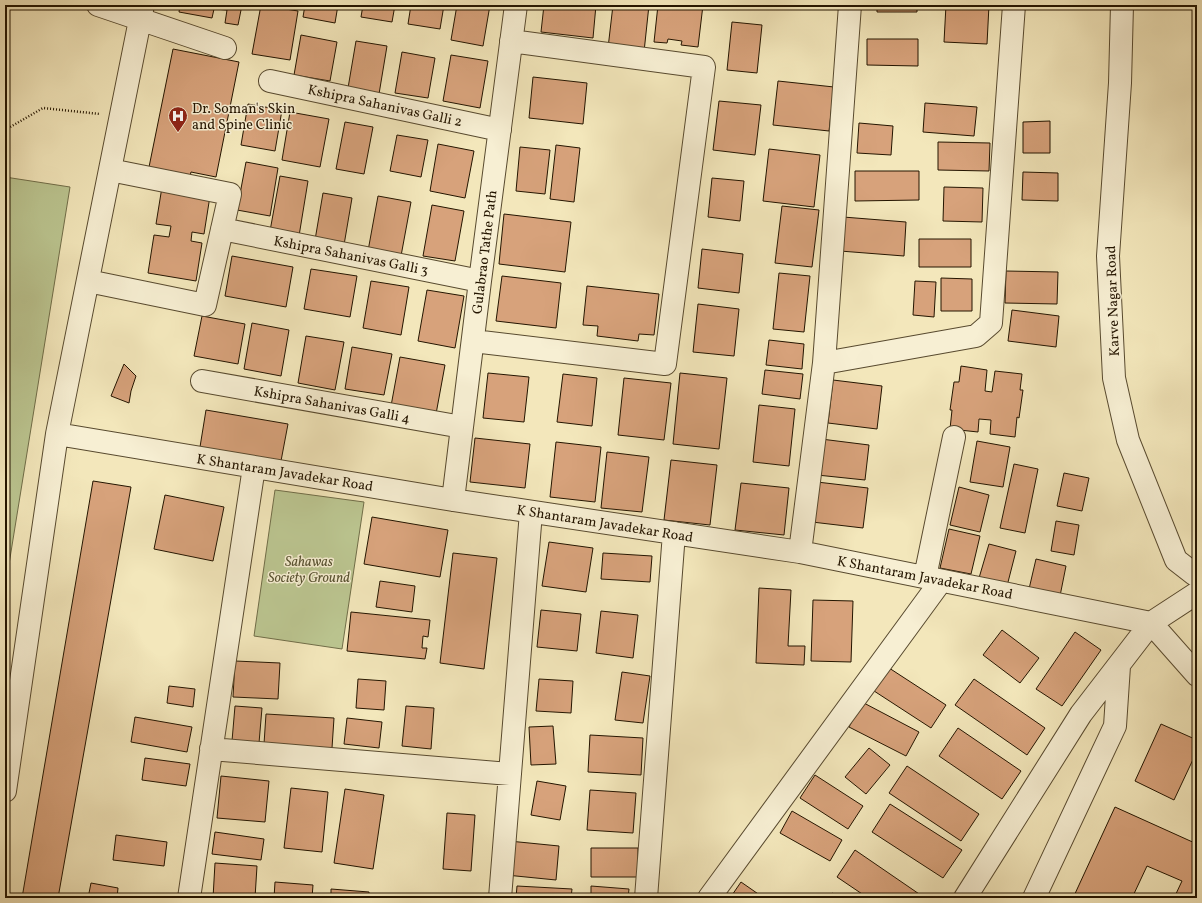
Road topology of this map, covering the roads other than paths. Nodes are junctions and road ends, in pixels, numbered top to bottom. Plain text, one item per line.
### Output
1 (98, 5) edge
2 (516, 5) edge
3 (850, 5) edge
4 (1014, 5) edge
5 (1122, 5) edge
6 (141, 12) edge
7 (511, 41) junction
8 (225, 48) dead end
9 (270, 81) dead end
10 (500, 130) junction
11 (110, 170) junction
12 (222, 230) junction
13 (88, 281) junction
14 (480, 281) junction
15 (473, 341) junction
16 (824, 363) junction
17 (202, 381) dead end
18 (462, 427) junction
19 (58, 434) junction
20 (954, 437) dead end
21 (254, 467) junction
22 (453, 500) junction
23 (531, 512) junction
24 (674, 533) junction
25 (800, 552) junction
26 (1197, 575) edge
27 (933, 579) junction
28 (1197, 593) edge
29 (1152, 623) junction
30 (1119, 666) junction
31 (1197, 675) edge
32 (211, 749) junction
33 (510, 774) junction
34 (5, 791) edge
35 (189, 898) edge
36 (500, 898) edge
37 (646, 898) edge
38 (709, 898) edge
39 (965, 898) edge
40 (1034, 898) edge

1 - 6 street
2 - 7 street, Gulabrao Tathe Path
3 - 16 street
4 - 16 street
5 - 26 street, Karve Nagar Road
6 - 8 street
6 - 11 street
7 - 10 street, Gulabrao Tathe Path
7 - 15 street
9 - 10 street, Kshipra Sahanivas Galli 2
10 - 14 street, Gulabrao Tathe Path
11 - 12 street
11 - 13 street
12 - 13 street
12 - 14 street, Kshipra Sahanivas Galli 3
13 - 19 street
14 - 15 street, Gulabrao Tathe Path
15 - 18 street, Gulabrao Tathe Path
16 - 25 street
17 - 18 street, Kshipra Sahanivas Galli 4
18 - 22 street, Gulabrao Tathe Path
19 - 21 street, K Shantaram Javadekar Road
19 - 34 street
20 - 27 street
21 - 22 street, K Shantaram Javadekar Road
21 - 32 street
22 - 23 street, K Shantaram Javadekar Road
23 - 24 street, K Shantaram Javadekar Road
23 - 33 street
24 - 25 street, K Shantaram Javadekar Road
24 - 37 street
25 - 27 street, K Shantaram Javadekar Road
27 - 29 street, K Shantaram Javadekar Road
27 - 38 street
28 - 29 street
29 - 30 street
29 - 31 street
30 - 39 street
30 - 40 street
32 - 33 street
32 - 35 street
33 - 36 street

